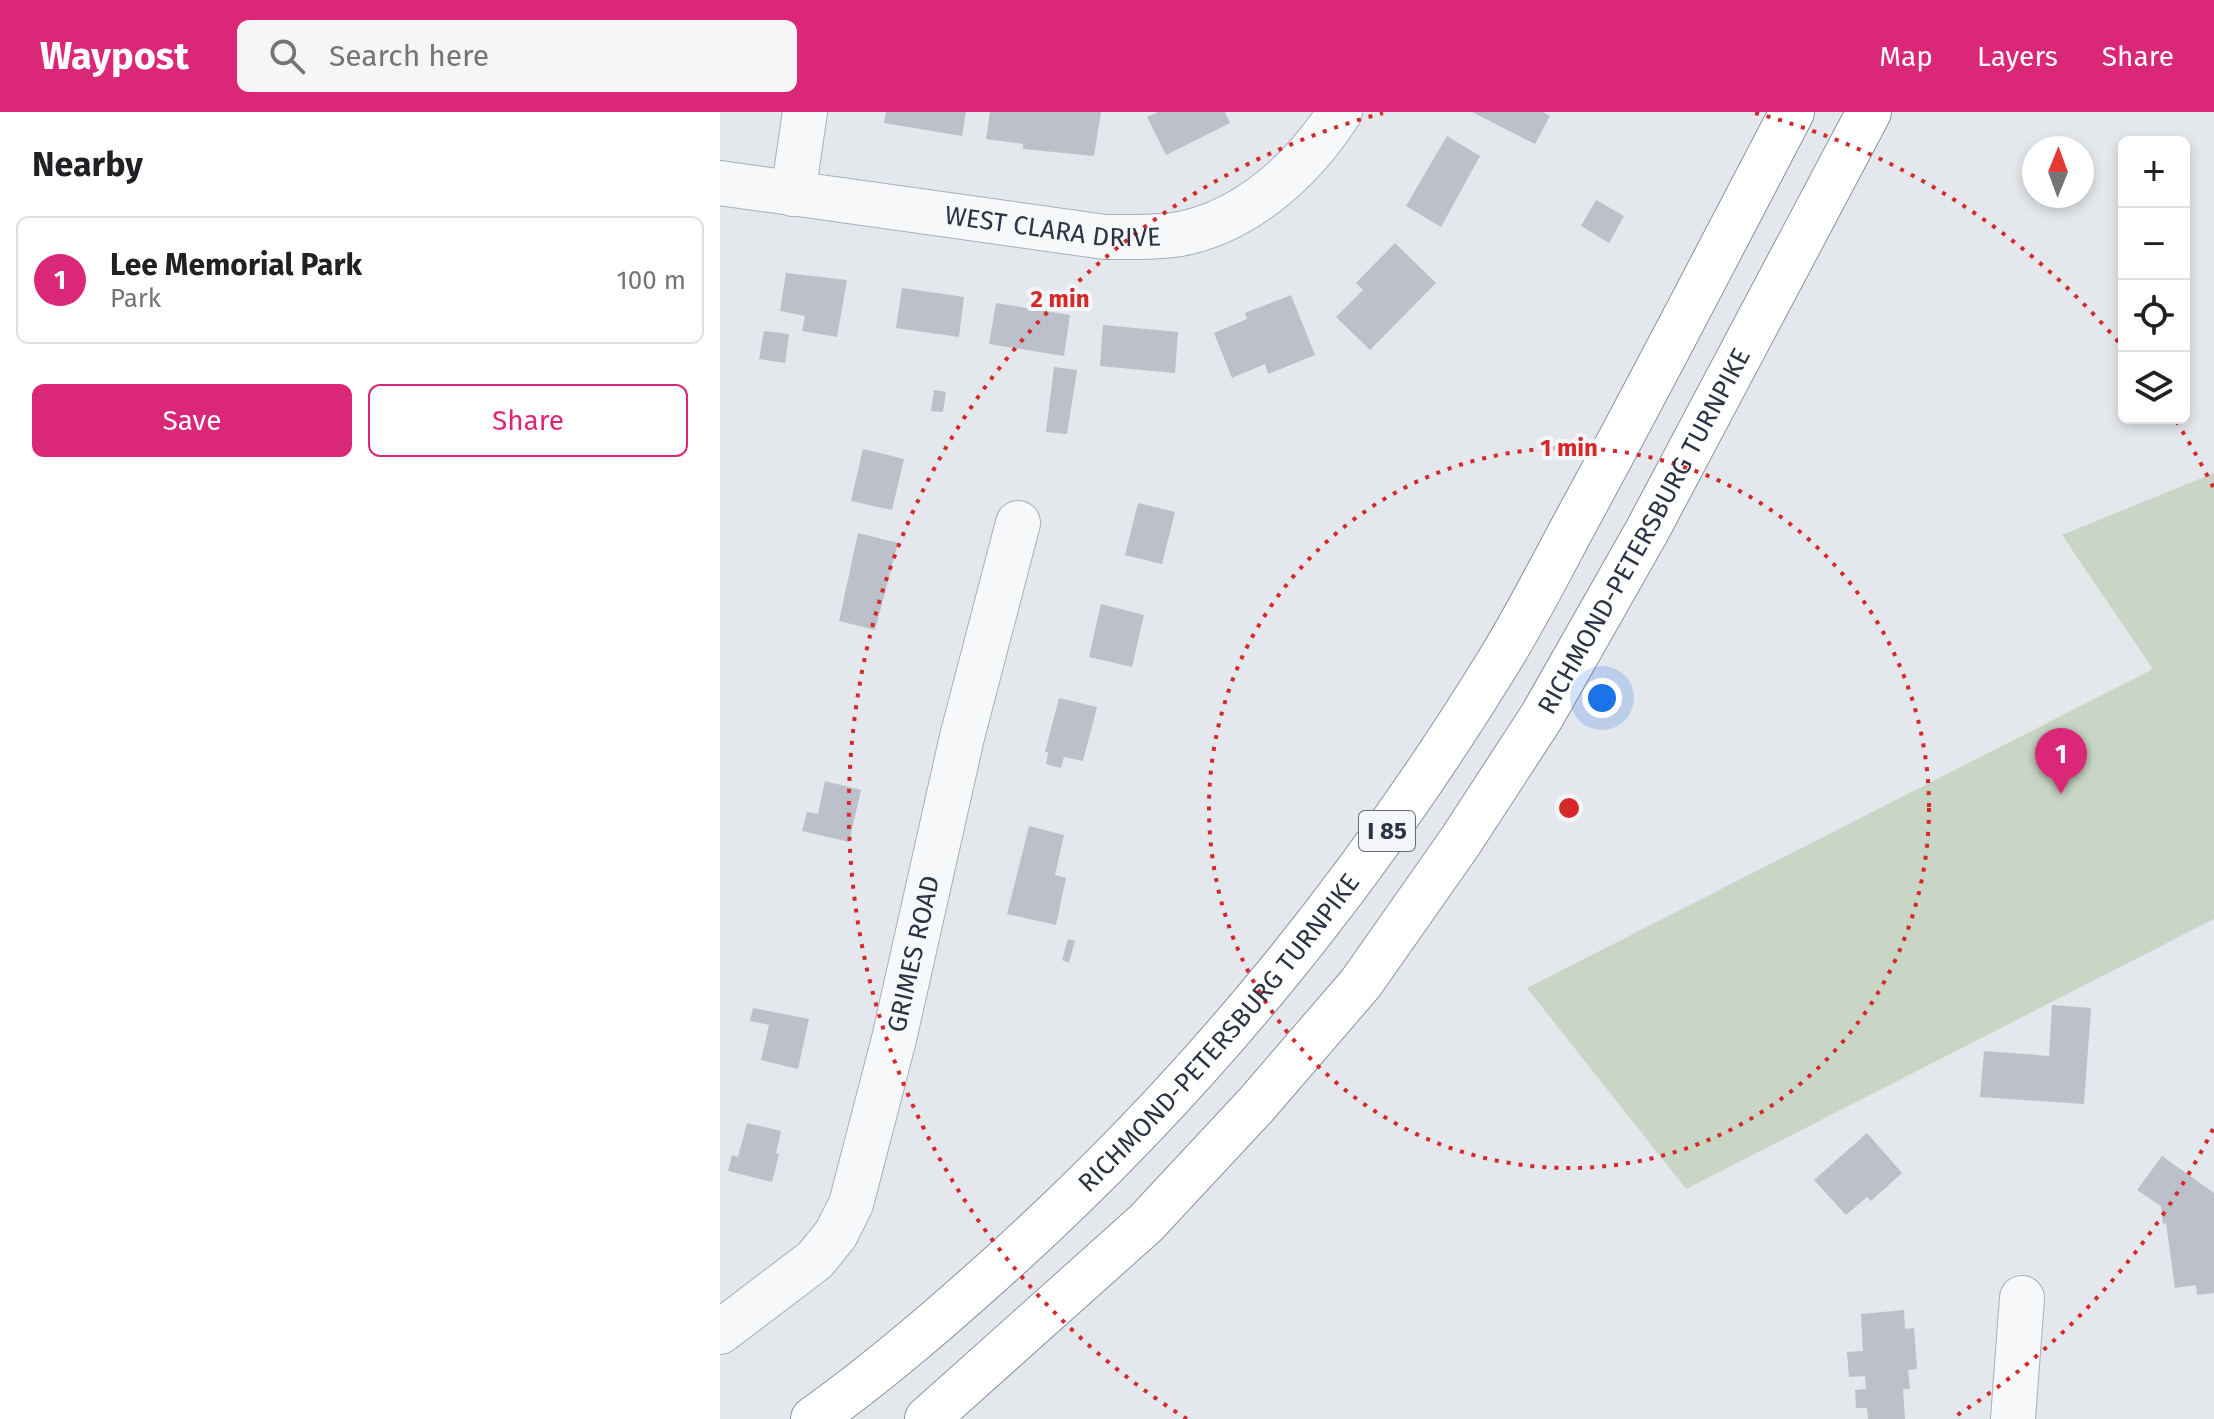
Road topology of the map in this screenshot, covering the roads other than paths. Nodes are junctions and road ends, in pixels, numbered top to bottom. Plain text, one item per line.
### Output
1 (805, 112) edge
2 (1340, 112) edge
3 (1792, 112) edge
4 (1869, 112) edge
5 (720, 183) edge
6 (793, 194) junction
7 (1018, 523) dead end
8 (2022, 1298) dead end
9 (720, 1332) edge
10 (813, 1419) edge
11 (927, 1419) edge
12 (2013, 1419) edge

1 - 6 street
2 - 6 street, WEST CLARA DRIVE
3 - 10 highway, RICHMOND-PETERSBURG TURNPIKE / I 85
4 - 11 highway, RICHMOND-PETERSBURG TURNPIKE / I 85
5 - 6 street, WEST CLARA DRIVE
7 - 9 street, GRIMES ROAD
8 - 12 street

